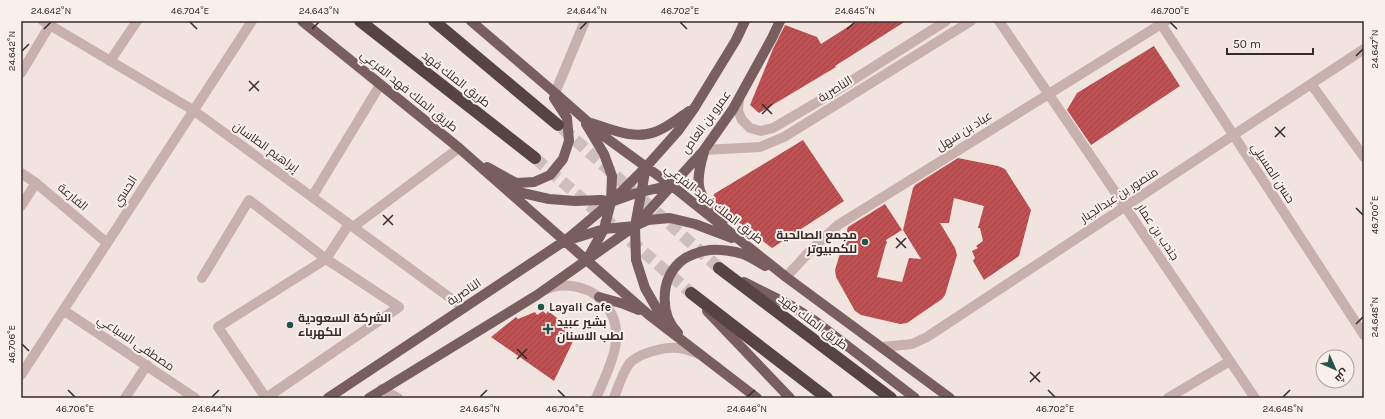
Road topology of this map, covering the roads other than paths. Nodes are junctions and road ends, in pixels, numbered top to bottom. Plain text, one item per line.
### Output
1 (137, 21) edge
2 (252, 21) edge
3 (302, 21) edge
4 (360, 21) edge
5 (434, 21) edge
6 (471, 21) edge
7 (585, 21) edge
8 (745, 21) edge
9 (780, 21) edge
10 (946, 21) edge
11 (970, 21) edge
12 (999, 21) edge
13 (46, 23) edge
14 (1164, 23) edge
15 (1364, 49) edge
16 (110, 61) junction
17 (21, 73) edge
18 (541, 80) junction
19 (1311, 84) junction
20 (380, 85) junction
21 (556, 93) junction
22 (1049, 94) junction
23 (739, 99) junction
24 (695, 107) junction
25 (193, 110) junction
26 (584, 120) junction
27 (558, 125) tunnel mouth
28 (1234, 136) junction
29 (459, 148) junction
30 (704, 150) junction
31 (468, 156) junction
32 (1364, 157) edge
33 (535, 158) tunnel mouth
34 (646, 167) junction
35 (481, 168) junction
36 (21, 173) edge
37 (36, 183) junction
38 (671, 185) junction
39 (642, 192) junction
40 (312, 197) junction
41 (611, 202) junction
42 (21, 206) edge
43 (1125, 207) junction
44 (351, 225) junction
45 (635, 226) junction
46 (604, 229) junction
47 (566, 240) junction
48 (107, 243) junction
49 (744, 243) junction
50 (326, 259) junction
51 (587, 260) junction
52 (719, 268) joint
53 (786, 277) junction
54 (202, 278) dead end
55 (691, 293) joint
56 (536, 295) junction
57 (599, 297) junction
58 (464, 308) junction
59 (63, 310) junction
60 (649, 315) junction
61 (669, 329) junction
62 (1364, 335) edge
63 (882, 347) junction
64 (701, 354) junction
65 (1230, 361) junction
66 (147, 365) junction
67 (21, 375) edge
68 (382, 389) junction
69 (125, 398) edge
70 (194, 398) edge
71 (266, 398) edge
72 (328, 398) edge
73 (368, 398) edge
74 (398, 398) edge
75 (596, 398) edge
76 (614, 398) edge
77 (757, 398) edge
78 (790, 398) edge
79 (827, 398) edge
80 (891, 398) edge
81 (915, 398) edge
82 (950, 398) edge
83 (1168, 398) edge
84 (1255, 398) edge

1 - 16 street
2 - 25 street, الحسي
3 - 20 main road, طريق الملك فهد الفرعي
4 - 33 highway, طريق الملك فهد
5 - 27 highway
6 - 18 main road, طريق الملك فهد الفرعي
7 - 21 street
8 - 24 main road, عمرو بن العاص
9 - 23 main road, عمرو بن العاص
10 - 23 street, الناصرية
11 - 30 street, الناصرية
12 - 22 street, جندب بن عمار
13 - 16 street, إبراهيم الطاسان
13 - 17 street
14 - 22 street, عباد بن سهل
14 - 28 street, حسن المسيلي
15 - 19 street, منصور بن عبدالجبار
16 - 25 street, إبراهيم الطاسان
18 - 21 main road, طريق الملك فهد الفرعي
18 - 31 main road
19 - 28 street, منصور بن عبدالجبار
19 - 32 street
20 - 29 main road, طريق الملك فهد الفرعي
20 - 40 street
21 - 26 main road, طريق الملك فهد الفرعي
22 - 43 street, جندب بن عمار
22 - 53 street, عباد بن سهل
23 - 30 main road, عمرو بن العاص
24 - 26 main road
24 - 34 main road, عمرو بن العاص
25 - 40 street, إبراهيم الطاسان
25 - 48 street, الحسي
26 - 34 main road, طريق الملك فهد الفرعي
26 - 41 main road
28 - 43 street, منصور بن عبدالجبار
28 - 62 street, حسن المسيلي
29 - 31 main road, طريق الملك فهد الفرعي
29 - 44 street
30 - 38 main road, عمرو بن العاص
30 - 49 main road
31 - 35 main road, طريق الملك فهد الفرعي
34 - 38 main road, طريق الملك فهد الفرعي
34 - 39 main road
34 - 41 main road, عمرو بن العاص
35 - 41 main road
35 - 47 main road, طريق الملك فهد الفرعي
36 - 37 street, الفارعة
37 - 42 street
37 - 48 street, الفارعة
38 - 39 main road
38 - 45 main road, عمرو بن العاص
38 - 49 main road, طريق الملك فهد الفرعي
39 - 41 main road
39 - 45 main road
40 - 44 street, إبراهيم الطاسان
41 - 46 main road
41 - 47 main road, الناصرية
43 - 63 street, منصور بن عبدالجبار
43 - 65 street, جندب بن عمار
44 - 50 street
44 - 58 street, إبراهيم الطاسان
45 - 46 main road
45 - 49 main road
45 - 51 main road
45 - 61 main road
46 - 47 main road
46 - 51 main road
47 - 51 main road, طريق الملك فهد الفرعي
47 - 58 main road, الناصرية
48 - 59 street, الحسي
49 - 53 main road, طريق الملك فهد الفرعي
50 - 54 street
50 - 71 street
50 - 71 street
51 - 56 main road
51 - 60 main road, طريق الملك فهد الفرعي
52 - 80 highway, طريق الملك فهد
52 - 81 main road
53 - 63 main road, طريق الملك فهد الفرعي
53 - 64 main road
55 - 78 main road
55 - 79 highway
56 - 57 street
56 - 68 main road
57 - 60 main road
57 - 75 street
58 - 72 main road, الناصرية
59 - 66 street, مصطفى السباعي
59 - 67 street, الحسي
60 - 61 main road, طريق الملك فهد الفرعي
61 - 64 main road, طريق الملك فهد الفرعي
63 - 82 main road, طريق الملك فهد الفرعي
64 - 76 street
64 - 77 main road, طريق الملك فهد الفرعي
65 - 83 street
65 - 84 street, جندب بن عمار
66 - 69 street
66 - 70 street, مصطفى السباعي
68 - 73 main road
68 - 74 street

